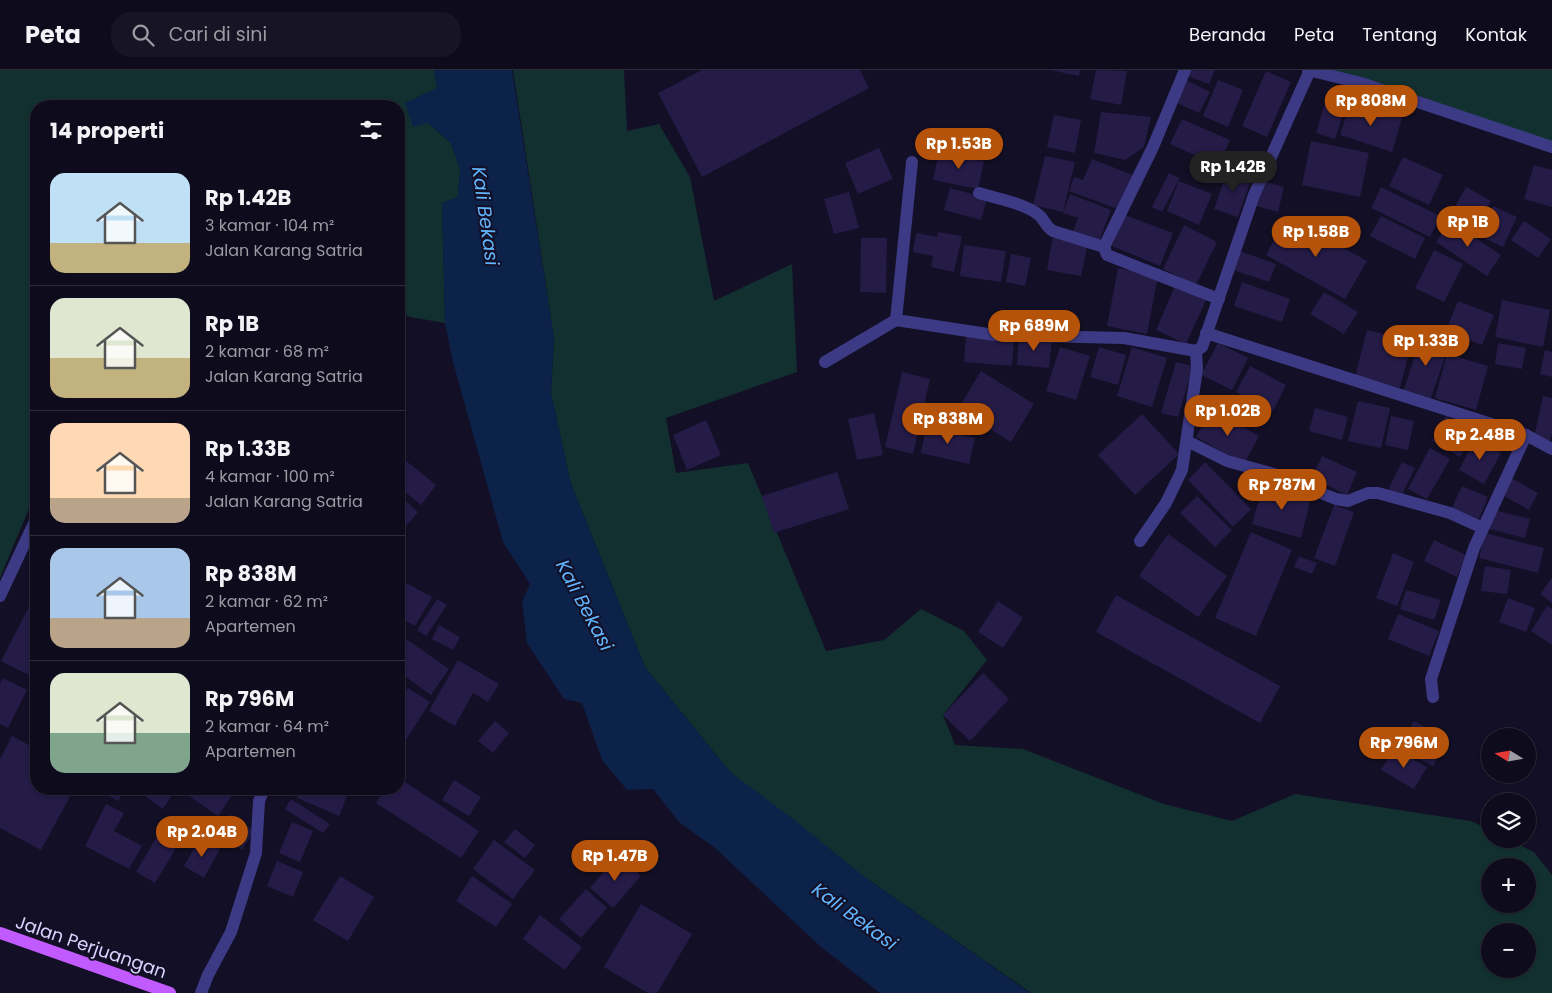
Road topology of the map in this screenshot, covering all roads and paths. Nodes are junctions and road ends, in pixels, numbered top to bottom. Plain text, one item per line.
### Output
1 (1185, 70) edge
2 (1309, 70) edge
3 (1552, 147) edge
4 (912, 162) dead end
5 (979, 193) dead end
6 (1104, 247) junction
7 (1219, 300) junction
8 (896, 320) junction
9 (1206, 333) junction
10 (1196, 351) junction
11 (825, 362) dead end
12 (1526, 435) junction
13 (1187, 441) junction
14 (1552, 449) edge
15 (1483, 528) junction
16 (30, 532) edge
17 (1140, 541) dead end
18 (0, 596) edge
19 (1433, 697) dead end
20 (262, 795) edge
21 (0, 933) edge
22 (150, 990) edge
23 (170, 993) edge
24 (201, 993) edge

1 - 6 street
2 - 3 street
2 - 7 street
4 - 8 street
5 - 6 street
6 - 7 street
7 - 9 street
8 - 10 street
8 - 11 street
9 - 10 street
9 - 12 street
10 - 13 street
12 - 14 street
12 - 15 street
13 - 15 street
13 - 17 street
15 - 19 street
16 - 18 street
20 - 24 street
21 - 22 main road, Jalan Perjuangan
22 - 23 main road, Jalan Perjuangan

